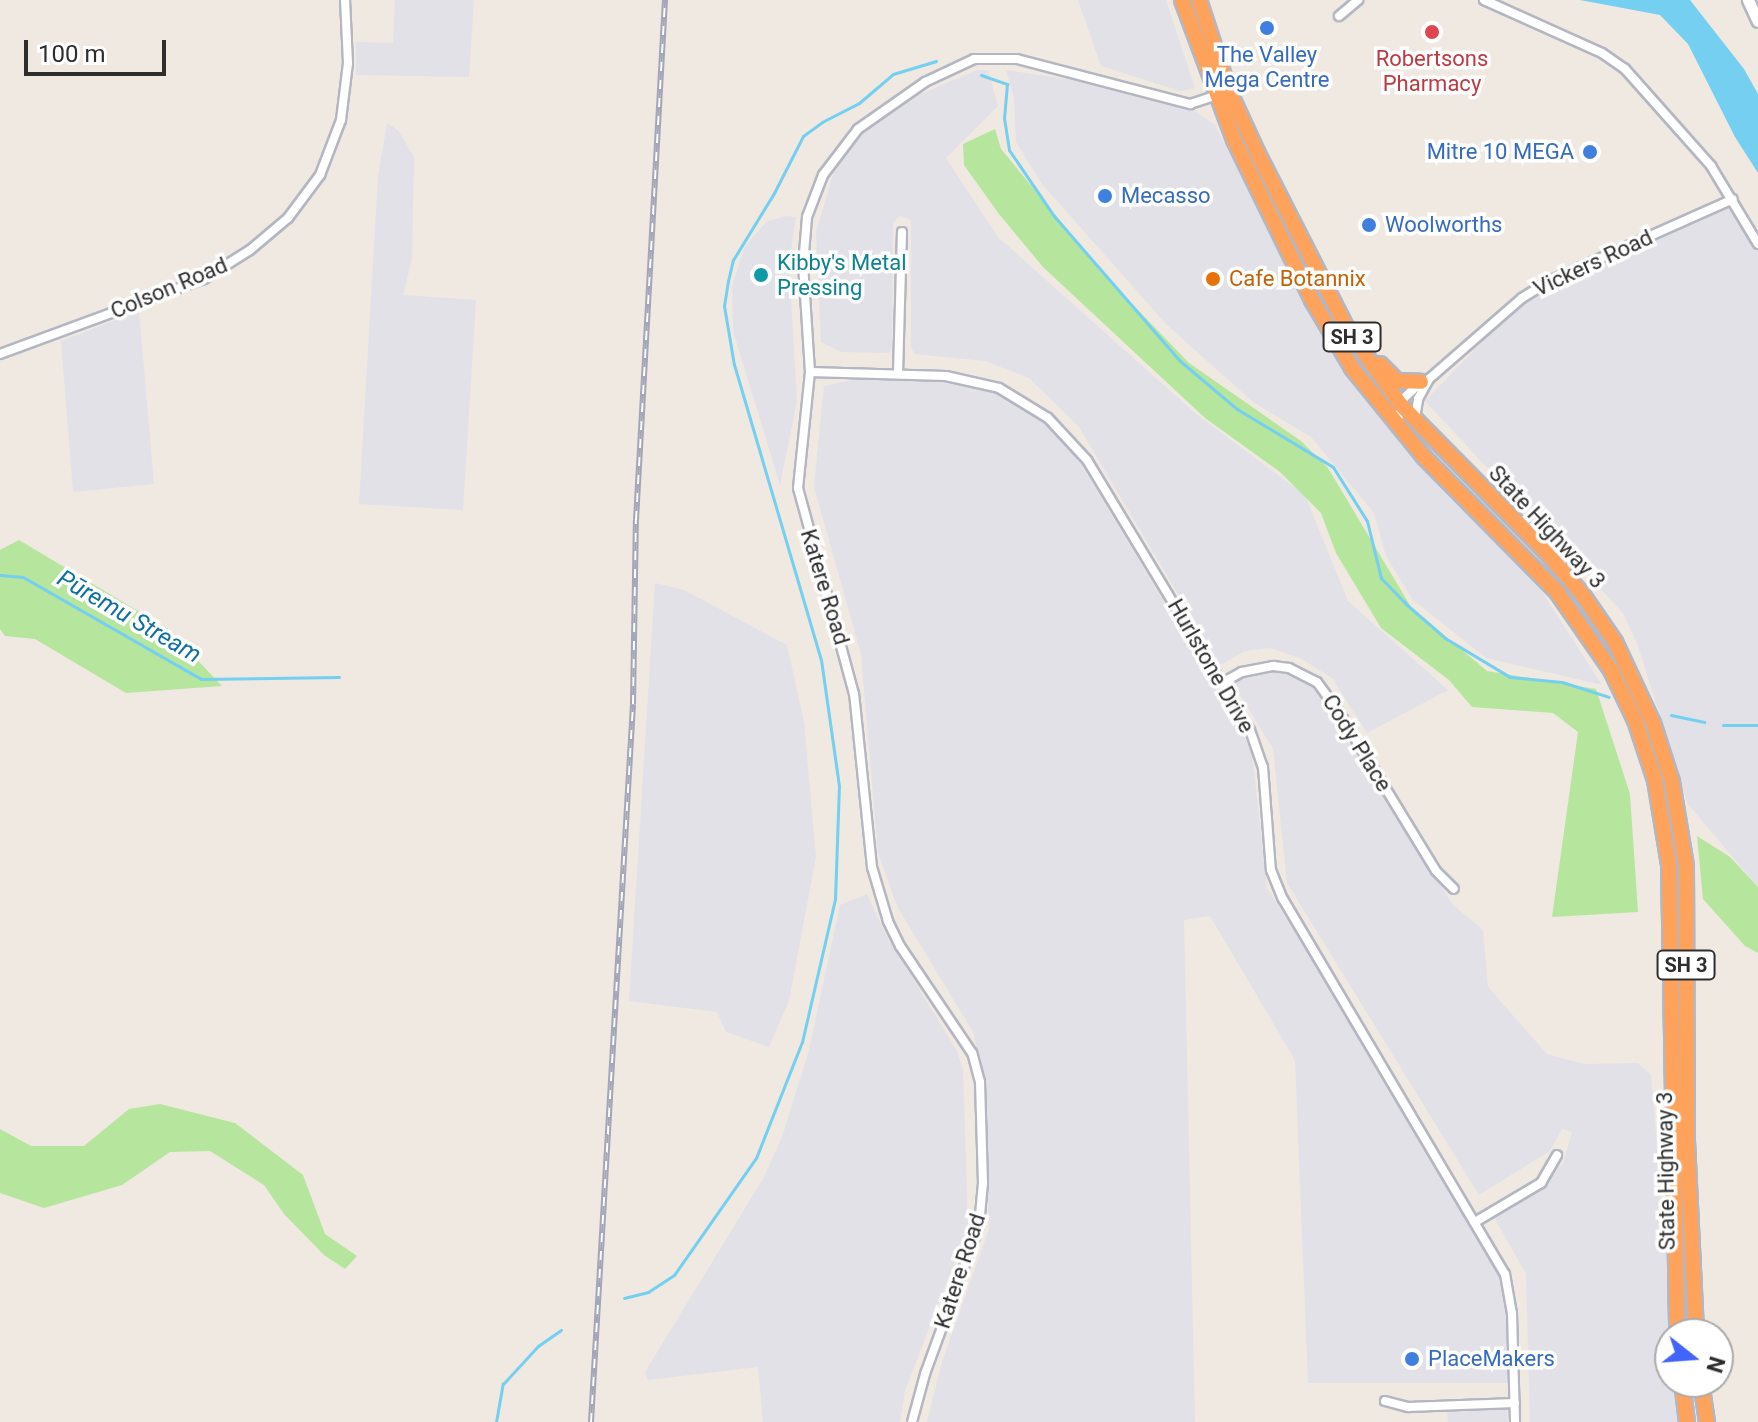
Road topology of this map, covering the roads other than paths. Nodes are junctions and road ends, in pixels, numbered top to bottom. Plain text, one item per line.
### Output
1 (345, 0) edge
2 (1182, 0) edge
3 (1199, 0) edge
4 (1358, 0) edge
5 (1484, 0) edge
6 (1748, 0) edge
7 (1339, 16) dead end
8 (1758, 21) edge
9 (1222, 94) junction
10 (1733, 199) junction
11 (902, 232) dead end
12 (1758, 244) edge
13 (1339, 314) junction
14 (0, 354) edge
15 (810, 372) junction
16 (898, 374) junction
17 (1425, 381) junction
18 (1401, 405) junction
19 (1415, 421) junction
20 (1396, 426) junction
21 (1222, 683) junction
22 (1454, 889) dead end
23 (1557, 1155) dead end
24 (1475, 1222) junction
25 (1677, 1318) edge
26 (1695, 1318) edge
27 (1684, 1398) edge
28 (1700, 1398) edge
29 (1703, 1398) edge
30 (1385, 1401) dead end
31 (1515, 1403) junction
32 (912, 1422) edge
33 (1515, 1422) edge
34 (1687, 1422) edge
35 (1698, 1422) edge
36 (1707, 1422) edge

1 - 14 street, Colson Road
2 - 9 highway, State Highway 3 / SH 3
3 - 9 highway, State Highway 3 / SH 3
4 - 7 street
5 - 10 street
6 - 8 street
9 - 13 highway, State Highway 3 / SH 3
9 - 15 street, Katere Road
9 - 20 highway, State Highway 3 / SH 3
10 - 12 street
10 - 17 street, Vickers Road
11 - 16 street
13 - 17 highway
13 - 18 highway, State Highway 3 / SH 3
15 - 16 street, Hurlstone Drive
15 - 32 street, Katere Road
16 - 21 street, Hurlstone Drive
17 - 18 street, Vickers Road
17 - 19 street, Vickers Road
18 - 19 highway, State Highway 3 / SH 3
18 - 20 street, Vickers Road
19 - 26 highway, State Highway 3 / SH 3
20 - 25 highway, State Highway 3 / SH 3
21 - 22 street, Cody Place
21 - 24 street, Hurlstone Drive
23 - 24 street
24 - 31 street, Hurlstone Drive
27 - 34 highway
28 - 35 highway
29 - 36 highway
30 - 31 street
31 - 33 street, Hurlstone Drive

